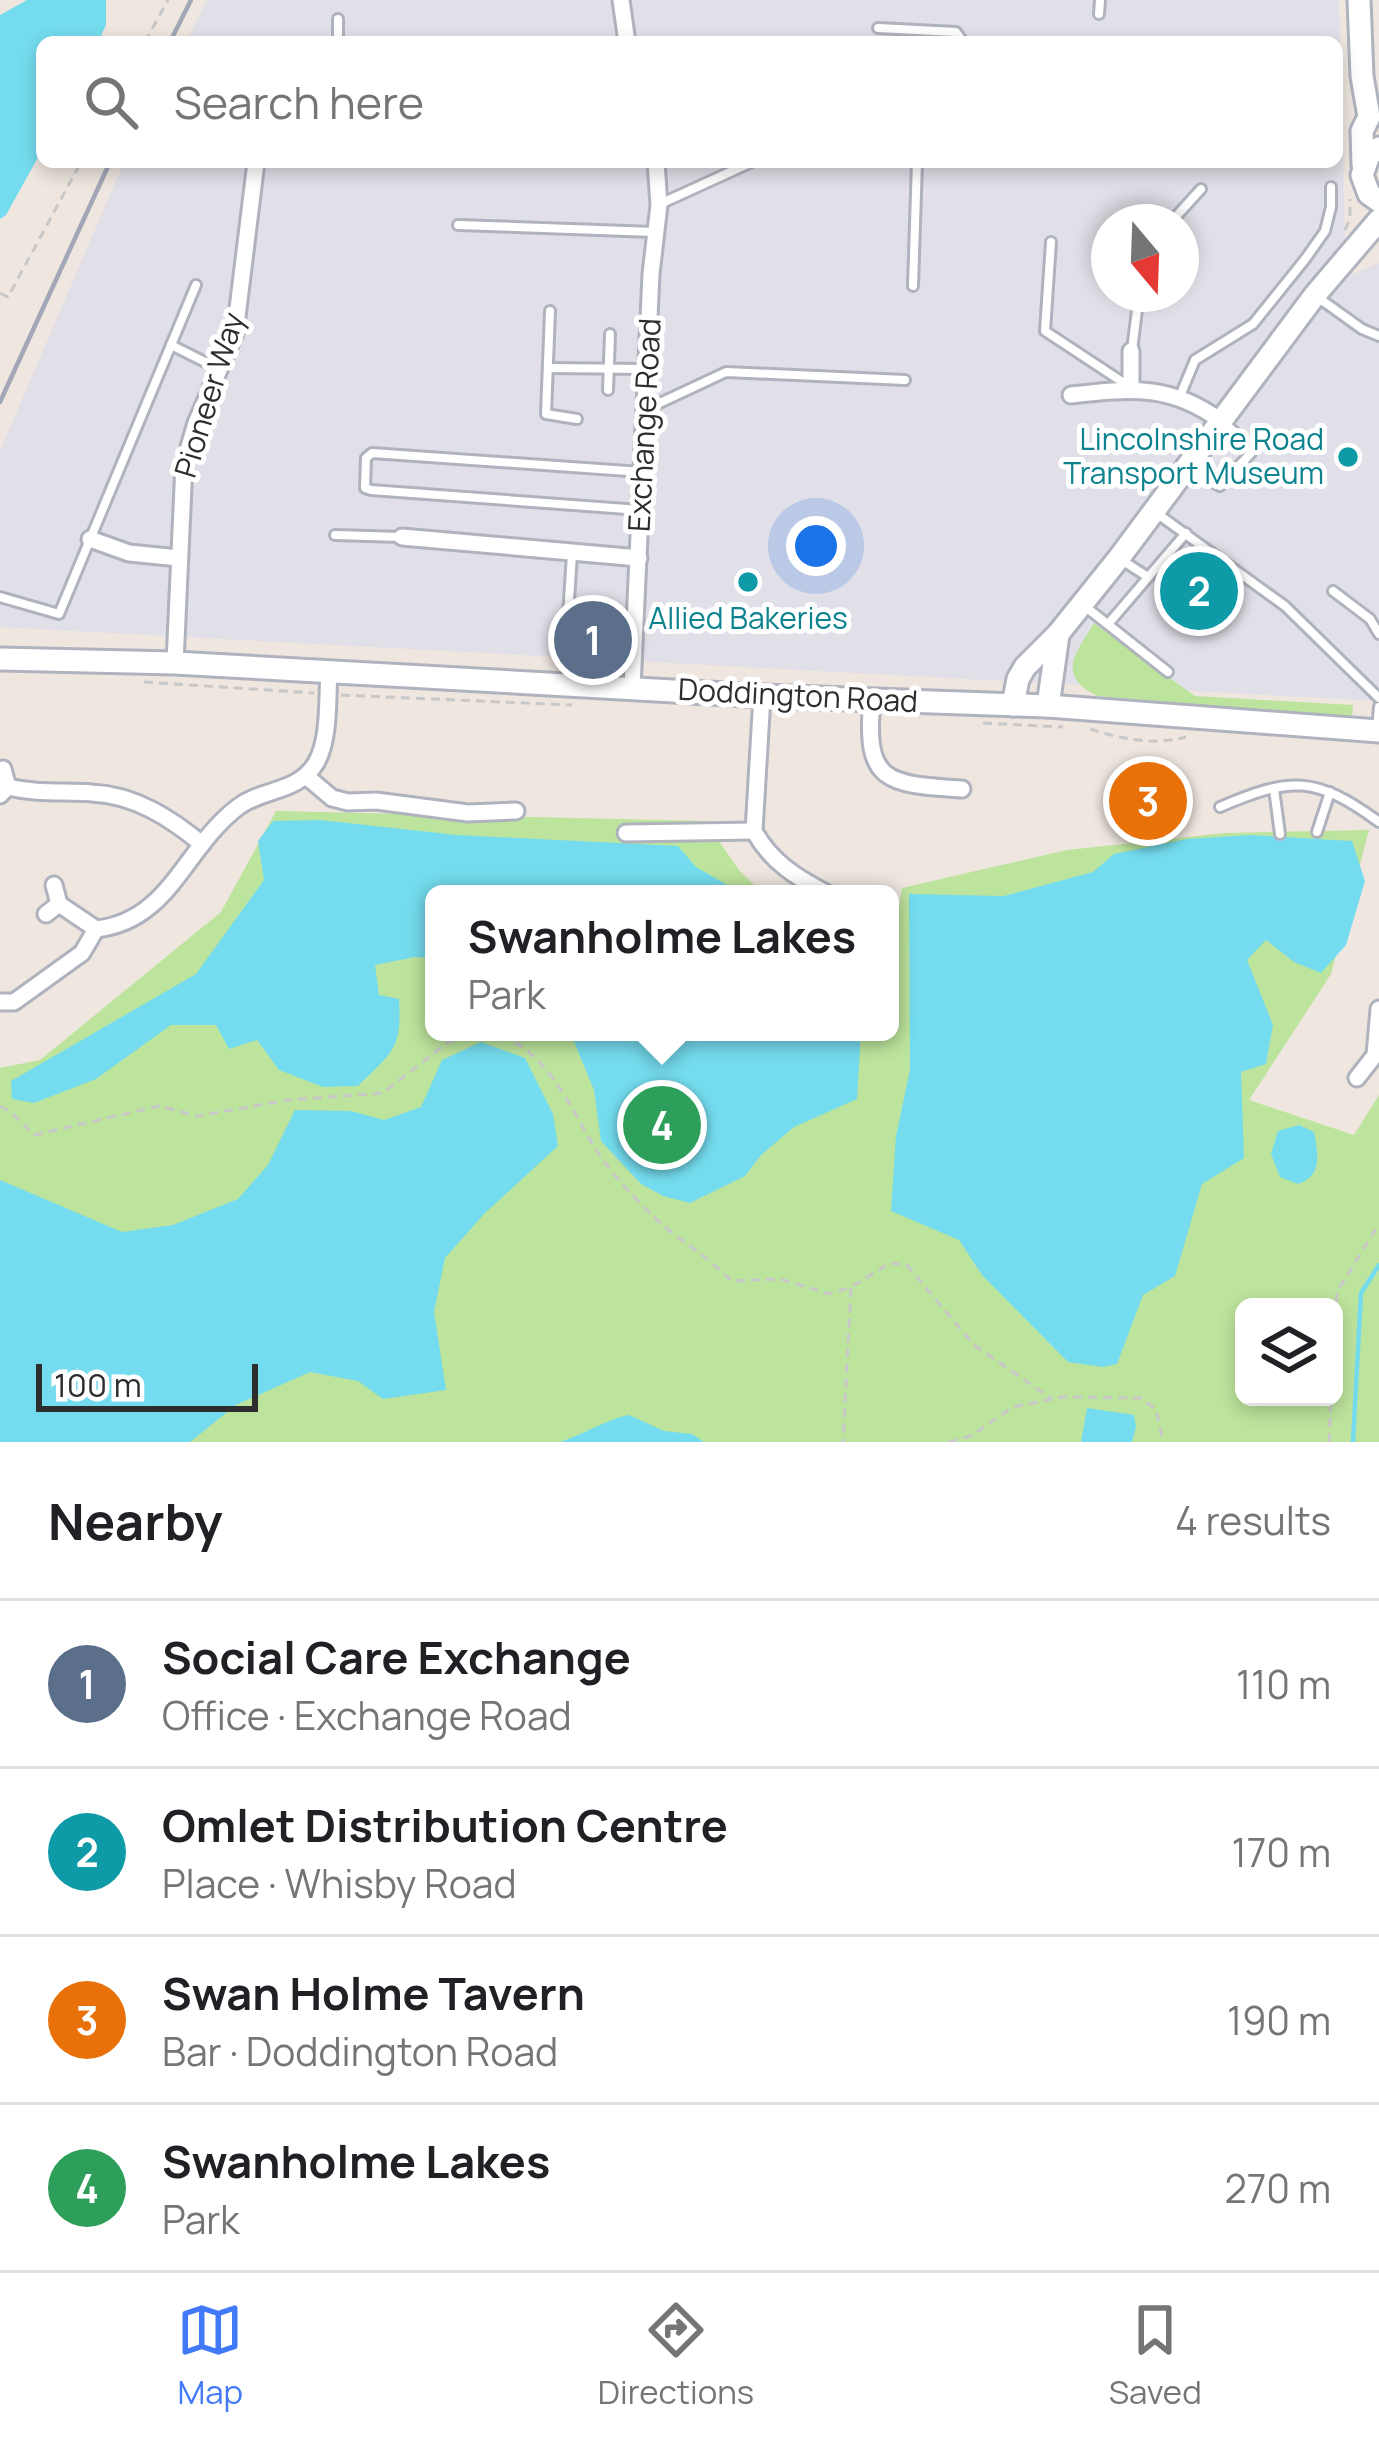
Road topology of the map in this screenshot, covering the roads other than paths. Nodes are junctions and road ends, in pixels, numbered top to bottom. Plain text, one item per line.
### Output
1 (621, 0) edge
2 (1100, 0) edge
3 (1359, 0) edge
4 (1099, 14) dead end
5 (338, 19) dead end
6 (878, 28) dead end
7 (338, 36) edge
8 (626, 36) edge
9 (959, 36) edge
10 (1374, 123) edge
11 (1379, 148) edge
12 (255, 168) edge
13 (656, 168) edge
14 (739, 168) edge
15 (917, 168) edge
16 (1364, 184) edge
17 (1331, 187) dead end
18 (1201, 189) dead end
19 (1188, 204) edge
20 (659, 205) junction
21 (1379, 220) edge
22 (458, 225) dead end
23 (656, 232) junction
24 (1051, 242) dead end
25 (1348, 243) junction
26 (196, 285) dead end
27 (913, 286) dead end
28 (1315, 296) junction
29 (550, 311) dead end
30 (1136, 312) edge
31 (610, 334) dead end
32 (1379, 336) edge
33 (171, 345) junction
34 (1131, 351) joint
35 (548, 368) junction
36 (218, 369) junction
37 (609, 369) junction
38 (648, 369) junction
39 (905, 380) dead end
40 (1131, 388) junction
41 (608, 390) dead end
42 (1071, 395) dead end
43 (1180, 396) junction
44 (647, 409) junction
45 (577, 419) dead end
46 (1222, 422) junction
47 (1186, 468) junction
48 (643, 472) junction
49 (641, 511) junction
50 (1154, 511) junction
51 (1186, 533) junction
52 (335, 535) dead end
53 (402, 537) joint
54 (90, 539) junction
55 (572, 552) junction
56 (179, 558) junction
57 (639, 558) junction
58 (1119, 558) junction
59 (1148, 577) junction
60 (1333, 591) dead end
61 (0, 597) edge
62 (1081, 604) junction
63 (568, 616) dead end
64 (1108, 623) junction
65 (1058, 634) junction
66 (1379, 634) edge
67 (0, 659) edge
68 (175, 663) junction
69 (1168, 671) dead end
70 (329, 672) junction
71 (632, 688) junction
72 (762, 696) junction
73 (872, 699) junction
74 (1379, 703) edge
75 (1013, 706) junction
76 (1048, 706) junction
77 (1378, 731) edge
78 (3, 769) edge
79 (306, 776) junction
80 (962, 789) dead end
81 (1274, 789) junction
82 (4, 791) edge
83 (1330, 792) junction
84 (1220, 807) dead end
85 (516, 811) dead end
86 (1379, 822) edge
87 (754, 831) junction
88 (626, 832) dead end
89 (1317, 832) dead end
90 (1280, 834) dead end
91 (202, 844) junction
92 (54, 885) dead end
93 (811, 885) edge
94 (96, 929) junction
95 (0, 991) edge
96 (22, 997) junction
97 (0, 1002) edge
98 (1379, 1009) edge
99 (1357, 1078) dead end

1 - 8 street
2 - 4 lane
3 - 10 main road
5 - 7 lane
6 - 9 lane
10 - 16 main road
11 - 16 main road
12 - 36 street, Pioneer Way
13 - 20 street, Exchange Road
14 - 20 lane
15 - 27 lane
16 - 25 main road
17 - 43 lane
18 - 19 lane
20 - 23 street, Exchange Road
21 - 25 main road
22 - 23 lane
23 - 38 street, Exchange Road
24 - 40 lane
25 - 28 main road
26 - 33 lane
28 - 32 lane
28 - 46 main road
29 - 35 lane
30 - 34 lane
31 - 37 lane
33 - 36 lane
33 - 54 lane
34 - 40 street
35 - 37 lane
35 - 45 lane
36 - 56 street, Pioneer Way
37 - 38 lane
37 - 41 lane
38 - 44 street, Exchange Road
39 - 44 lane
40 - 42 street
40 - 43 street
43 - 46 street
44 - 48 street, Exchange Road
46 - 47 main road
46 - 47 lane
47 - 50 main road
48 - 49 street, Exchange Road
48 - 49 lane
49 - 57 street, Exchange Road
50 - 51 lane
50 - 58 main road
51 - 59 lane
51 - 74 lane
52 - 53 lane
53 - 55 street
54 - 56 street
54 - 61 lane
55 - 57 street
55 - 63 lane
56 - 68 street, Pioneer Way
57 - 71 street, Exchange Road
58 - 59 lane
58 - 62 main road
59 - 64 lane
60 - 66 lane
62 - 64 lane
62 - 65 main road
64 - 69 lane
65 - 75 main road
65 - 76 main road
67 - 68 main road, Doddington Road
68 - 70 main road, Doddington Road
70 - 71 main road, Doddington Road
70 - 79 street
71 - 72 main road, Doddington Road
72 - 73 main road, Doddington Road
72 - 87 street
73 - 75 main road, Doddington Road
73 - 80 street
74 - 77 lane
75 - 76 main road, Doddington Road
76 - 77 main road, Doddington Road
78 - 82 street
79 - 85 street
79 - 91 street
81 - 83 lane
81 - 84 lane
81 - 90 lane
82 - 91 street
83 - 86 lane
83 - 89 lane
87 - 88 street
87 - 93 street
91 - 94 street
92 - 94 street
94 - 96 street
95 - 96 street
96 - 97 street
98 - 99 street

